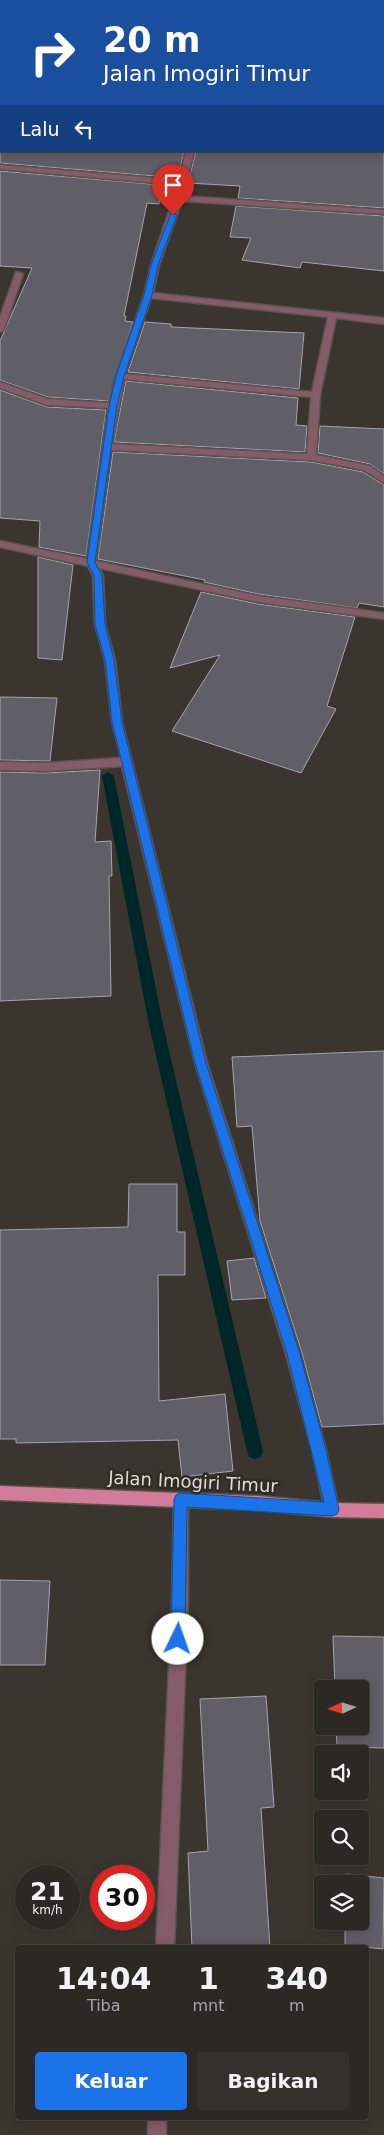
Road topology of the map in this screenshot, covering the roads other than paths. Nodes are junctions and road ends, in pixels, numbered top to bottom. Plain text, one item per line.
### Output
1 (190, 152) edge
2 (0, 168) edge
3 (182, 183) junction
4 (179, 198) junction
5 (384, 212) edge
6 (19, 274) dead end
7 (148, 295) junction
8 (333, 314) junction
9 (384, 321) edge
10 (0, 328) edge
11 (120, 376) junction
12 (0, 385) edge
13 (316, 395) junction
14 (113, 406) junction
15 (107, 447) junction
16 (311, 456) junction
17 (384, 480) edge
18 (0, 544) edge
19 (91, 562) junction
20 (384, 616) edge
21 (126, 762) junction
22 (0, 766) edge
23 (0, 1493) edge
24 (180, 1500) junction
25 (332, 1510) junction
26 (384, 1511) edge
27 (165, 1945) edge
28 (157, 2120) edge
29 (157, 2135) edge

1 - 3 street
2 - 3 street
3 - 4 street
4 - 5 street
4 - 7 street
6 - 10 street
7 - 8 street
7 - 11 street
8 - 9 street
8 - 13 street
11 - 13 street
11 - 14 street
12 - 14 street
13 - 16 street
14 - 15 street
15 - 16 street
15 - 19 street
16 - 17 street
18 - 19 street
19 - 20 street
19 - 21 street
21 - 22 street
21 - 25 street
23 - 24 main road, Jalan Imogiri Timur
24 - 25 main road, Jalan Imogiri Timur
24 - 27 street
25 - 26 main road, Jalan Imogiri Timur
28 - 29 street

